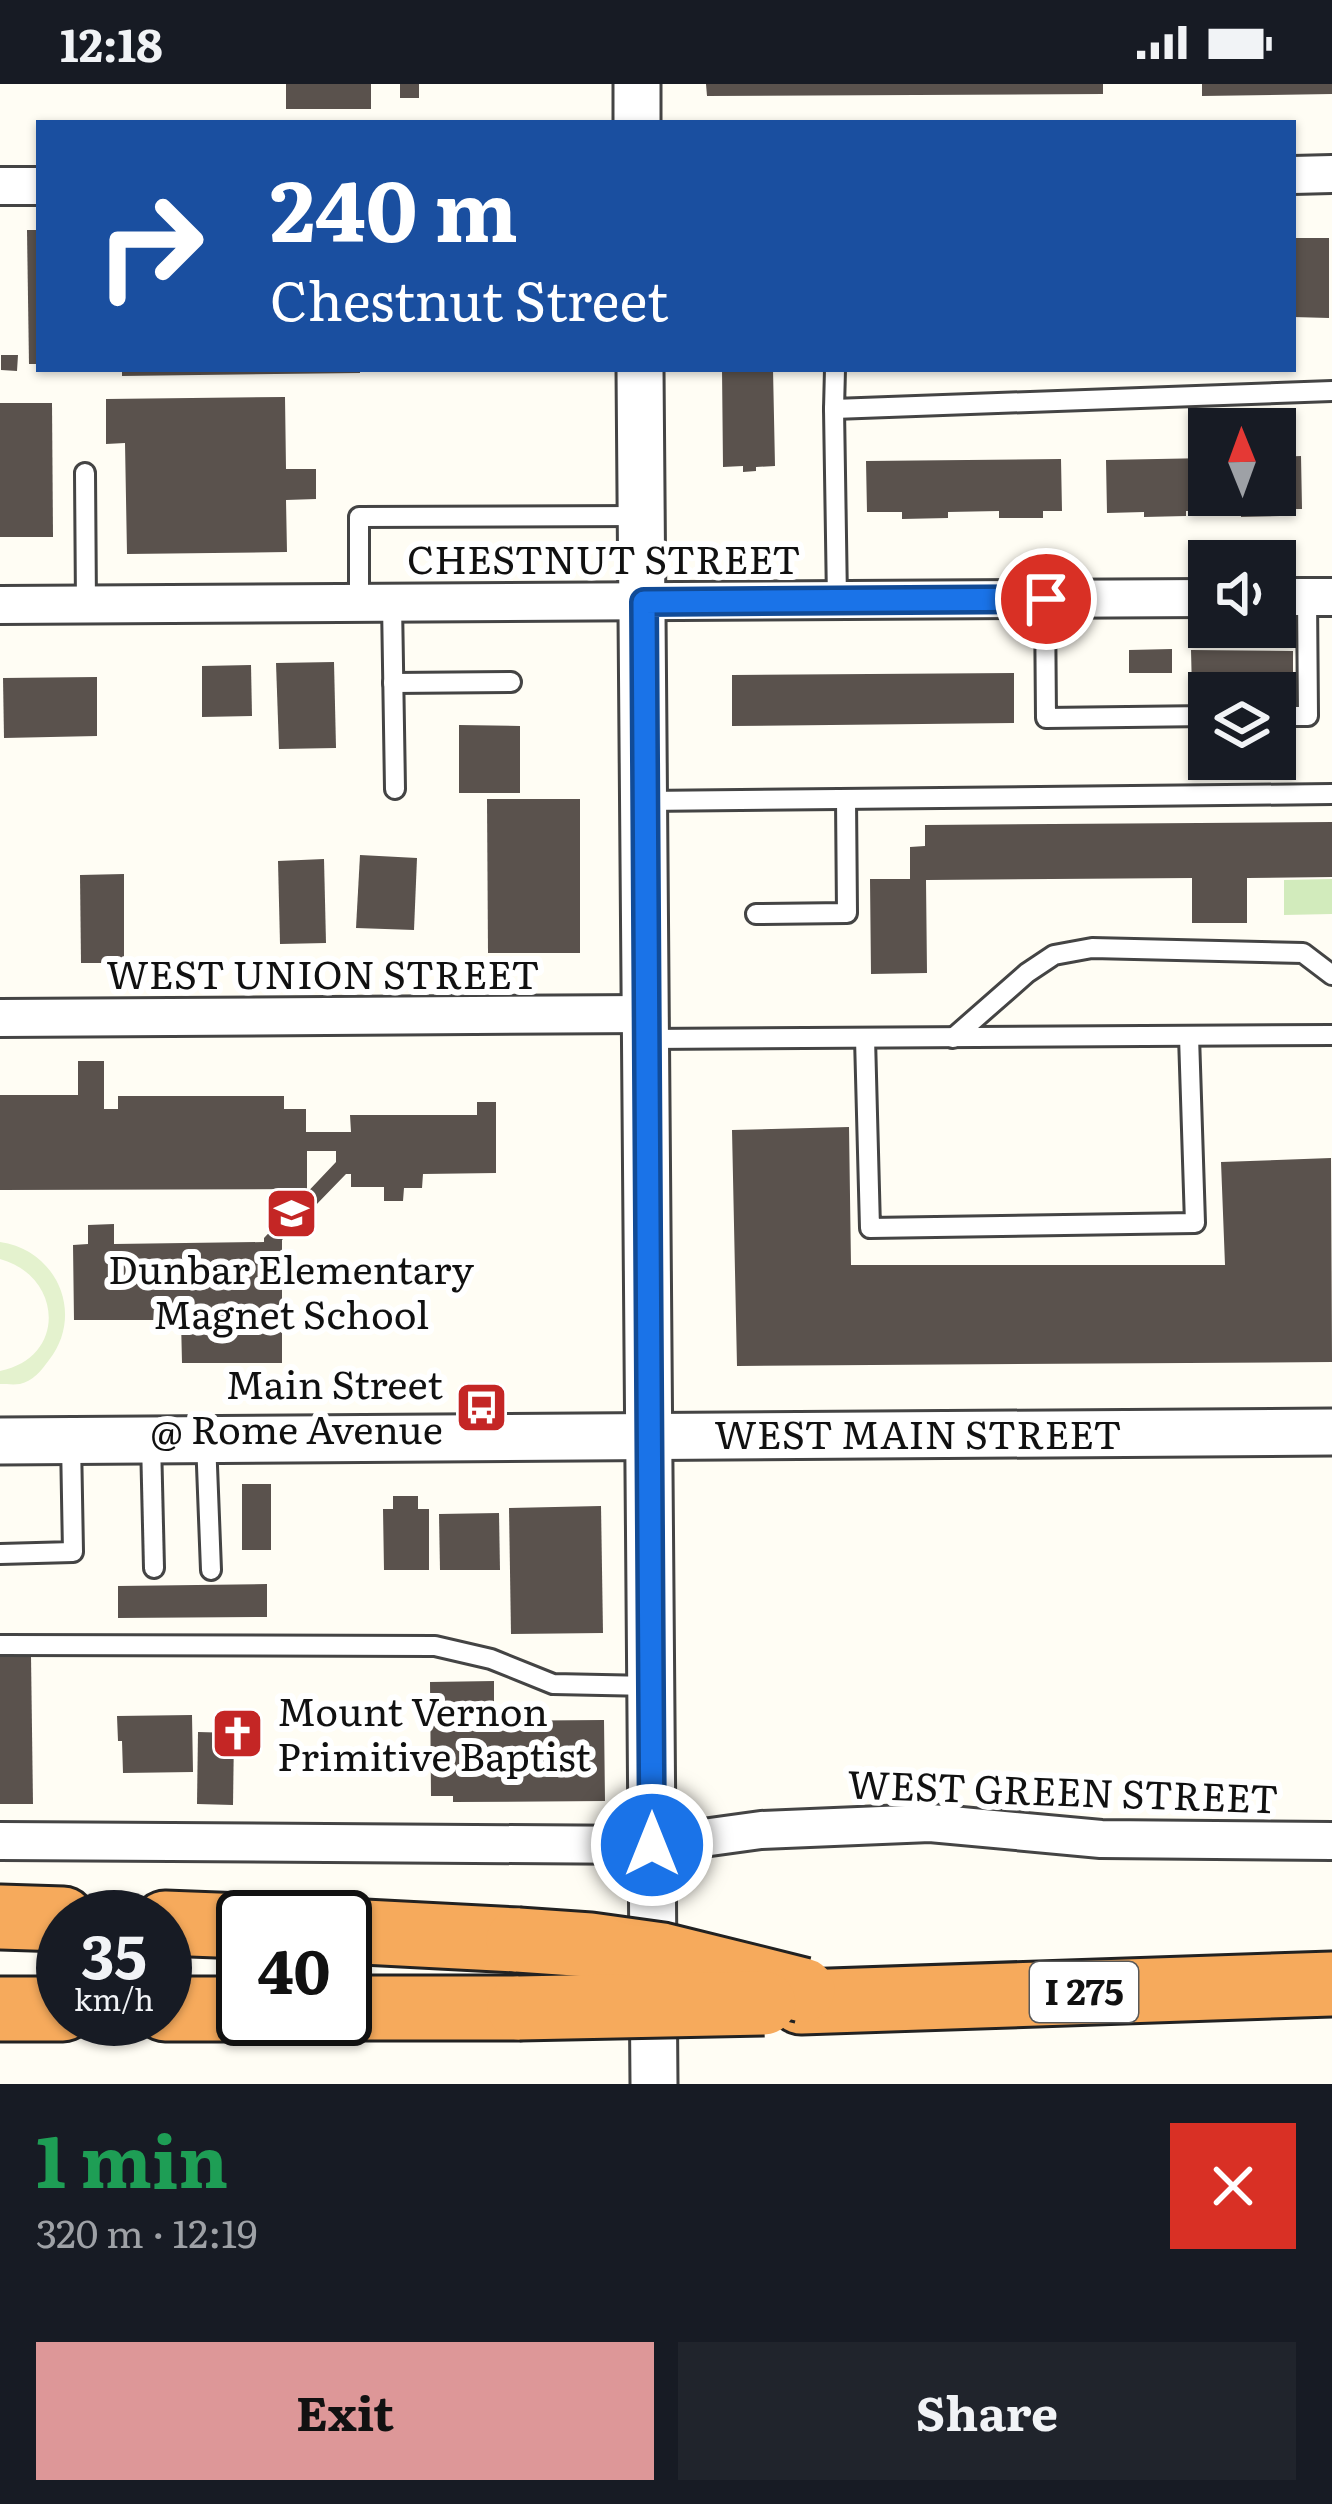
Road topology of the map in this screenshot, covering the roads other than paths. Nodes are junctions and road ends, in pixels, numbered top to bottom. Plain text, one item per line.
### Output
1 (637, 84) edge
2 (637, 120) edge
3 (1332, 174) edge
4 (1296, 175) edge
5 (36, 185) edge
6 (0, 186) edge
7 (640, 372) edge
8 (835, 372) edge
9 (1332, 391) edge
10 (834, 409) junction
11 (85, 473) dead end
12 (642, 516) junction
13 (1305, 597) edge
14 (1188, 598) edge
15 (1046, 599) junction
16 (837, 600) junction
17 (644, 602) junction
18 (376, 603) junction
19 (86, 604) junction
20 (0, 605) edge
21 (512, 682) dead end
22 (393, 683) junction
23 (1188, 716) edge
24 (1296, 716) edge
25 (395, 788) dead end
26 (1332, 794) edge
27 (846, 799) junction
28 (645, 801) junction
29 (756, 914) dead end
30 (1332, 975) edge
31 (0, 1018) edge
32 (647, 1027) junction
33 (1332, 1035) edge
34 (1189, 1036) junction
35 (865, 1038) junction
36 (953, 1038) junction
37 (1332, 1432) edge
38 (650, 1436) junction
39 (206, 1440) junction
40 (71, 1441) junction
41 (151, 1441) junction
42 (0, 1442) edge
43 (0, 1554) edge
44 (154, 1568) dead end
45 (211, 1570) dead end
46 (0, 1645) edge
47 (651, 1686) junction
48 (0, 1841) edge
49 (1332, 1841) edge
50 (652, 1845) junction
51 (0, 1917) edge
52 (36, 1918) edge
53 (372, 1932) edge
54 (1332, 1984) edge
55 (814, 1998) junction
56 (372, 2008) edge
57 (0, 2009) edge
58 (36, 2009) edge
59 (654, 2084) edge

1 - 2 street
3 - 4 street
5 - 6 street
7 - 12 street
8 - 10 lane
9 - 10 lane
10 - 16 lane
11 - 19 lane
12 - 17 street
12 - 18 lane
13 - 24 lane
14 - 15 street, CHESTNUT STREET
15 - 16 street, CHESTNUT STREET
15 - 23 lane
16 - 17 street, CHESTNUT STREET
17 - 18 street, CHESTNUT STREET
17 - 28 street
18 - 19 street, CHESTNUT STREET
18 - 22 lane
19 - 20 street, CHESTNUT STREET
21 - 22 lane
22 - 25 lane
26 - 27 lane
27 - 28 lane
27 - 29 lane
28 - 32 street
30 - 36 lane
31 - 32 street, WEST UNION STREET
32 - 35 lane
32 - 38 street
33 - 34 lane
34 - 35 lane
34 - 36 lane
35 - 36 lane
37 - 38 street, WEST MAIN STREET
38 - 39 street, WEST MAIN STREET
38 - 47 street
39 - 41 street, WEST MAIN STREET
39 - 45 lane
40 - 41 street, WEST MAIN STREET
40 - 42 street, WEST MAIN STREET
40 - 43 lane
41 - 44 lane
46 - 47 lane
47 - 50 street
48 - 50 street, WEST GREEN STREET
49 - 50 street, WEST GREEN STREET
50 - 59 street
51 - 52 highway
53 - 55 highway, bridge
54 - 55 highway, I 275
55 - 56 highway, I 275, bridge
57 - 58 highway

